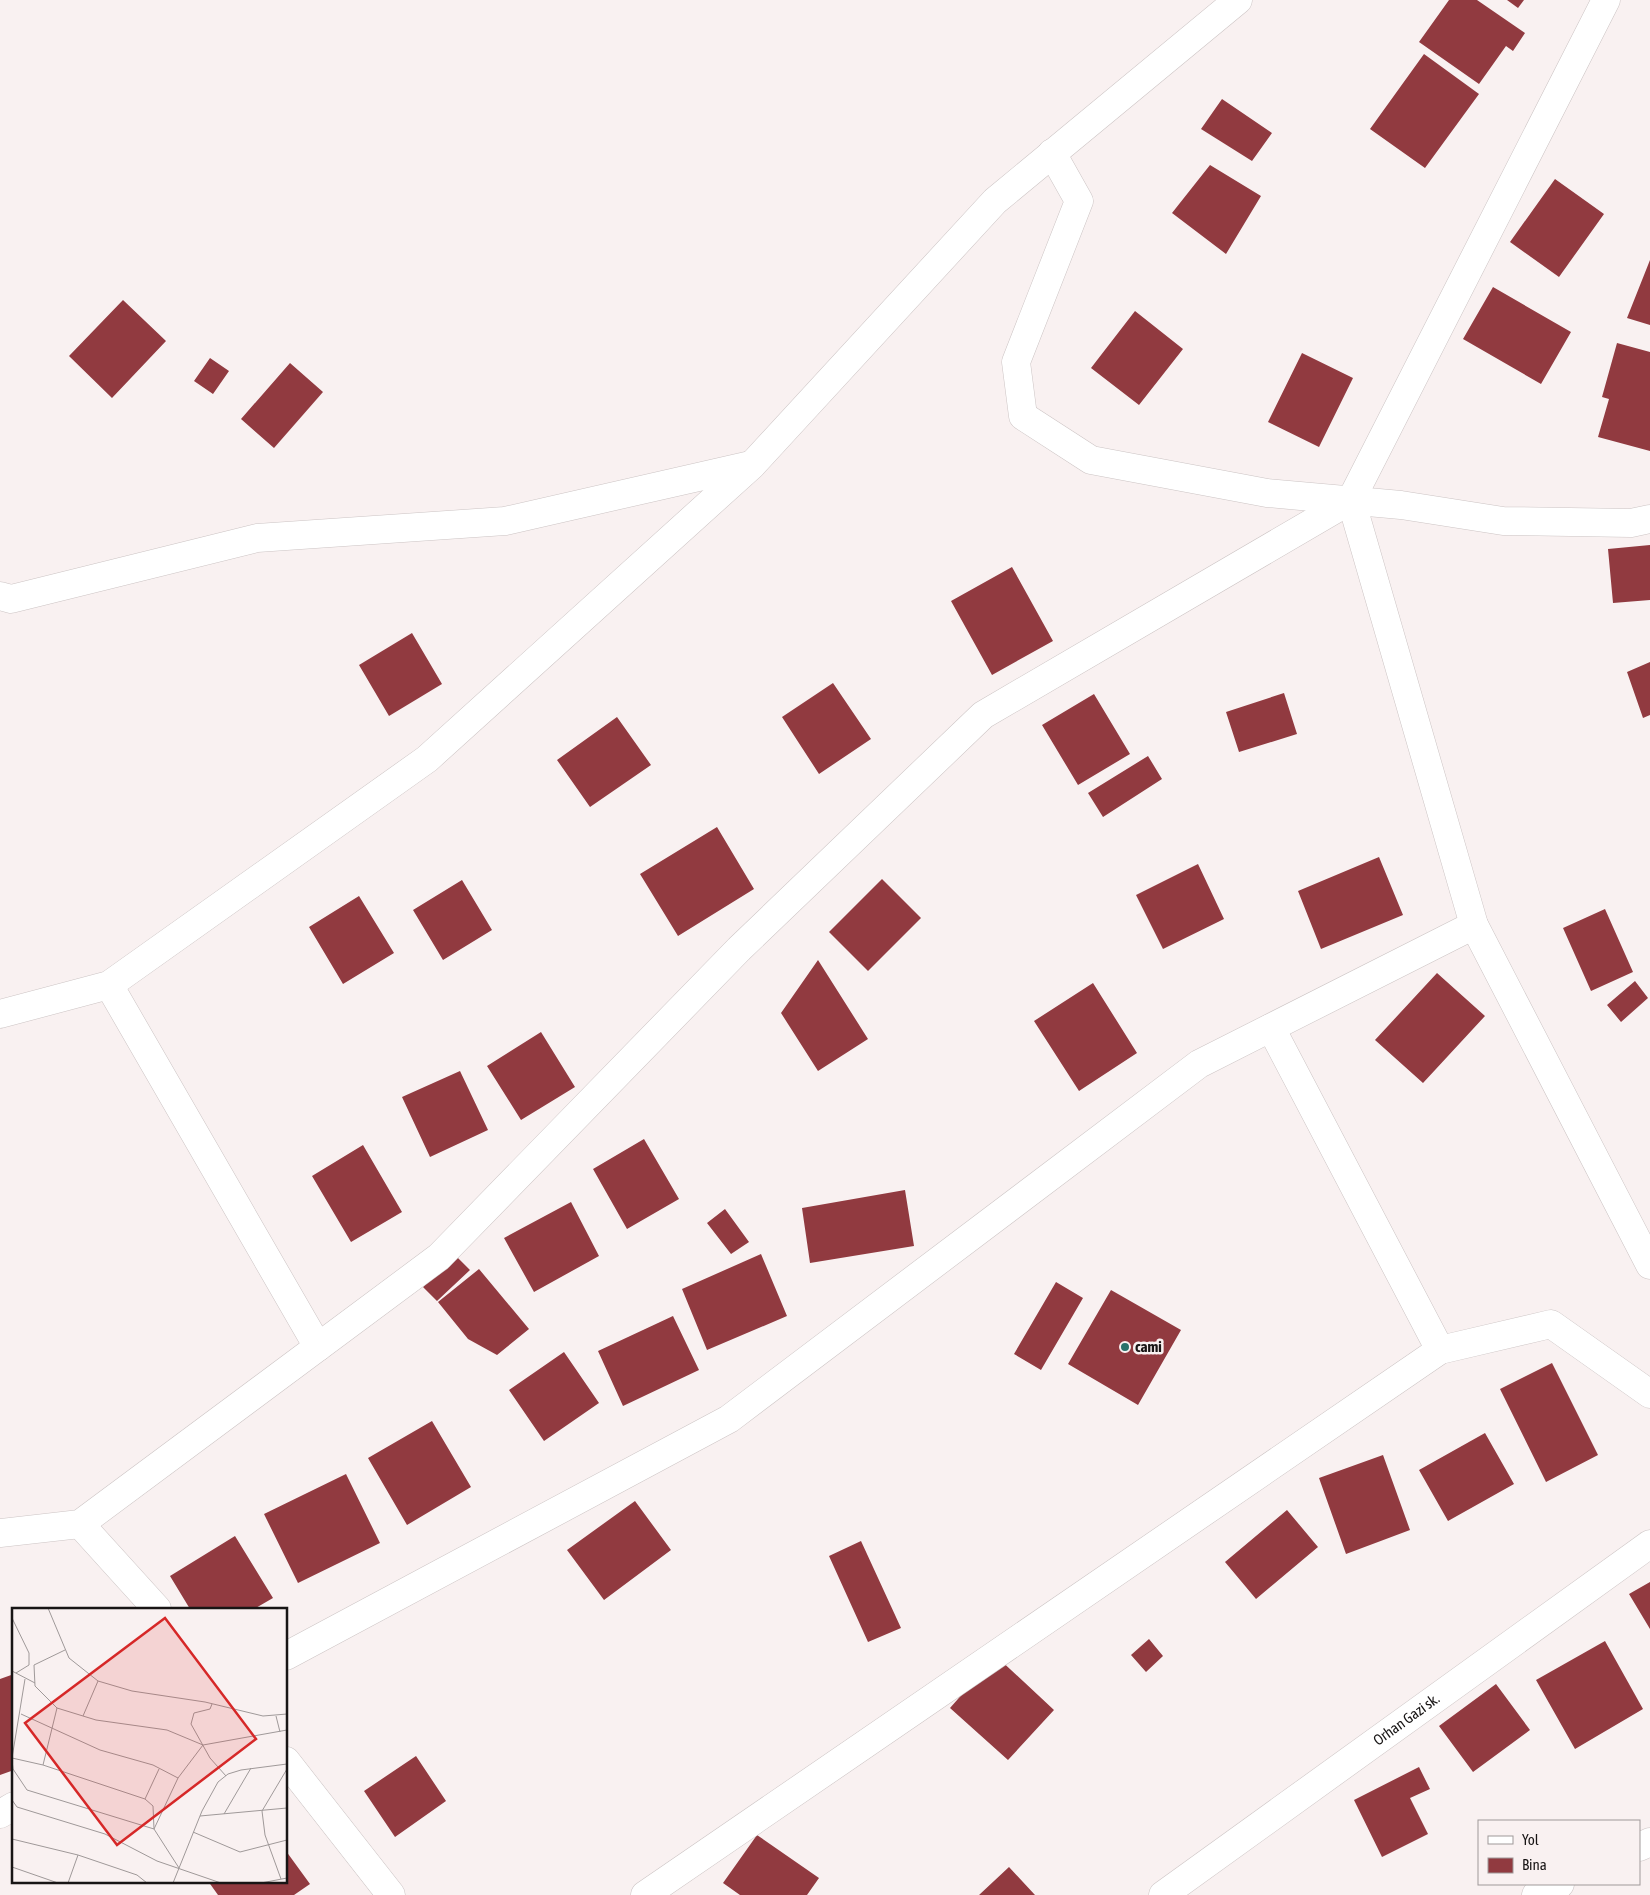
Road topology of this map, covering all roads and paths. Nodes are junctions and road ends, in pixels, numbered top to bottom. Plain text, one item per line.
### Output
1 (1238, 0) edge
2 (1606, 0) edge
3 (1052, 153) junction
4 (752, 465) junction
5 (1351, 500) junction
6 (1650, 519) edge
7 (0, 596) edge
8 (1474, 925) junction
9 (109, 985) junction
10 (0, 1014) edge
11 (1271, 1028) junction
12 (1650, 1265) edge
13 (318, 1347) junction
14 (1440, 1350) junction
15 (1650, 1394) edge
16 (80, 1524) junction
17 (0, 1533) edge
18 (1650, 1544) edge
19 (156, 1608) edge
20 (288, 1655) edge
21 (288, 1764) edge
22 (12, 1807) edge
23 (0, 1814) edge
24 (1558, 1885) edge
25 (391, 1895) edge
26 (645, 1895) edge
27 (1163, 1895) edge
28 (1536, 1895) edge

1 - 3 street
2 - 5 street
3 - 4 street
3 - 5 street
4 - 7 street
4 - 9 street
5 - 6 street
5 - 8 street
5 - 13 street
8 - 11 street
8 - 12 street
9 - 10 street
9 - 13 street
11 - 14 street
11 - 20 street
13 - 16 street
14 - 15 street
14 - 26 street
16 - 17 street
16 - 19 street
18 - 27 street, Orhan Gazi sk.
21 - 25 street
22 - 23 street
24 - 28 street

